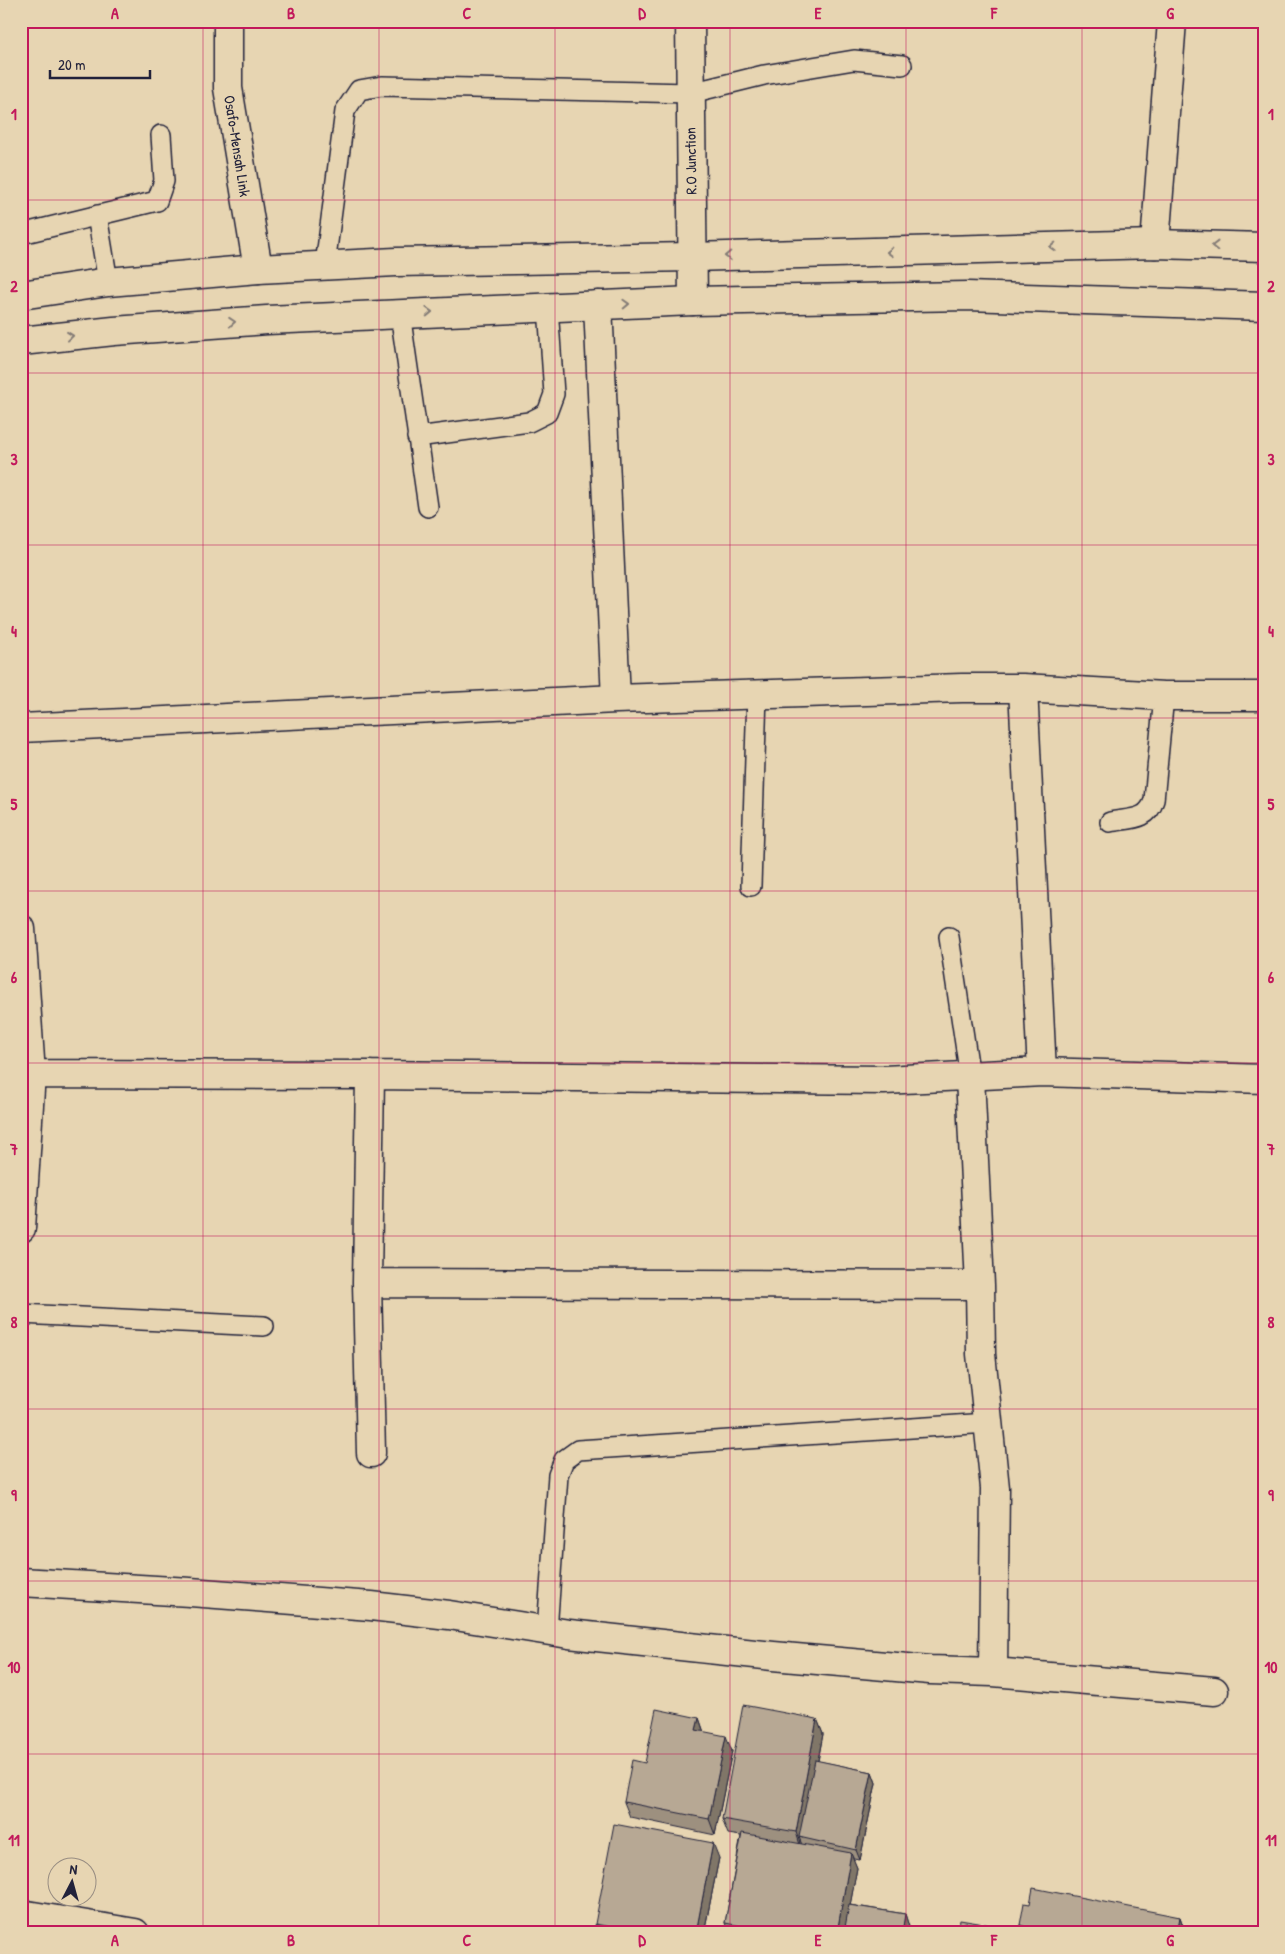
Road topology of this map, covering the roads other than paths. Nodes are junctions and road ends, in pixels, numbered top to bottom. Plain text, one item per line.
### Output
1 (228, 21) edge
2 (690, 21) edge
3 (1172, 21) edge
4 (902, 65) dead end
5 (691, 93) junction
6 (161, 135) dead end
7 (97, 216) junction
8 (21, 234) edge
9 (1155, 244) junction
10 (1264, 247) edge
11 (692, 257) junction
12 (325, 266) junction
13 (258, 269) junction
14 (108, 282) junction
15 (21, 295) edge
16 (693, 301) junction
17 (598, 305) junction
18 (1264, 306) edge
19 (548, 307) junction
20 (400, 313) junction
21 (21, 341) edge
22 (417, 437) junction
23 (428, 507) dead end
24 (1023, 688) junction
25 (757, 694) junction
26 (1164, 696) junction
27 (1264, 696) edge
28 (616, 699) junction
29 (21, 728) edge
30 (1110, 822) dead end
31 (751, 886) dead end
32 (21, 929) edge
33 (949, 936) dead end
34 (1042, 1072) junction
35 (370, 1075) junction
36 (970, 1077) junction
37 (1264, 1078) edge
38 (27, 1091) edge
39 (21, 1228) edge
40 (368, 1283) junction
41 (980, 1285) junction
42 (21, 1314) edge
43 (264, 1326) dead end
44 (988, 1424) junction
45 (371, 1453) dead end
46 (21, 1582) edge
47 (547, 1631) junction
48 (993, 1672) junction
49 (1214, 1691) dead end
50 (21, 1914) edge
51 (135, 1933) edge

1 - 13 street, Osafo-Mensah Link
2 - 5 street, R.O Junction
3 - 9 street
4 - 5 lane
5 - 11 street, R.O Junction
5 - 12 lane
6 - 7 lane
7 - 8 lane
7 - 14 lane
10 -> 9 street
9 -> 11 street
11 - 12 street
11 - 16 street, R.O Junction
12 - 13 street
13 - 14 street
14 - 15 street
17 -> 16 street
16 - 18 street
17 - 19 street
17 - 28 street
20 -> 19 street
19 - 22 lane
21 -> 20 street
20 - 22 lane
22 - 23 lane
24 - 25 street
24 - 26 street
24 - 34 street
25 - 28 street
25 - 31 lane
26 - 27 street
26 - 30 lane
28 - 29 street
32 - 38 street
33 - 36 lane
34 - 36 street
34 - 37 street
35 - 36 street
35 - 38 street
35 - 40 street
36 - 41 street
38 - 39 street
40 - 41 street
40 - 45 street
41 - 44 street
42 - 43 lane
44 - 47 lane
44 - 48 street
46 - 47 street
47 - 48 street
48 - 49 street
50 - 51 street

